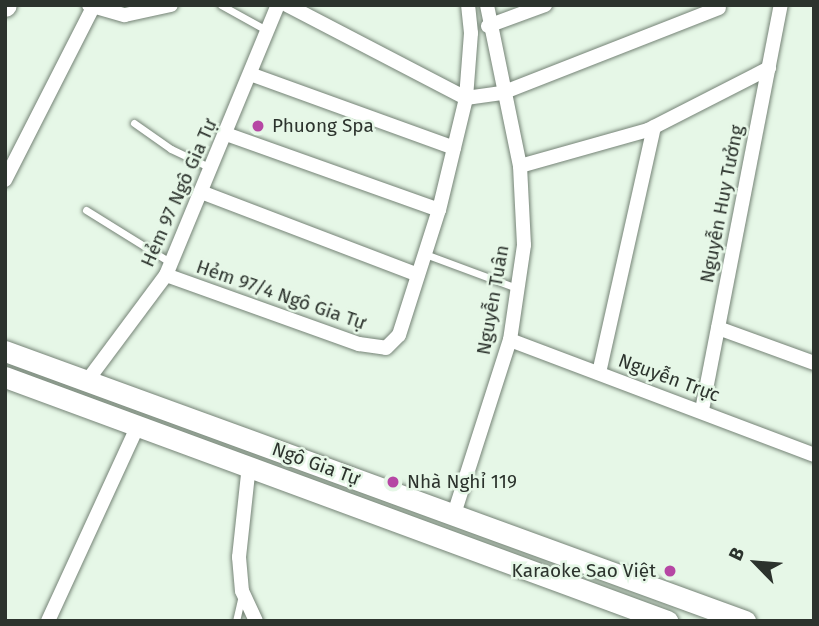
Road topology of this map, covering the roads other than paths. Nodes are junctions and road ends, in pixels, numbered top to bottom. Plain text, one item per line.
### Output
1 (172, 5) edge
2 (220, 5) edge
3 (278, 5) edge
4 (287, 5) edge
5 (468, 5) edge
6 (486, 5) edge
7 (545, 5) edge
8 (781, 5) edge
9 (91, 6) edge
10 (719, 8) dead end
11 (488, 26) junction
12 (268, 31) junction
13 (769, 68) junction
14 (250, 74) junction
15 (502, 93) junction
16 (466, 99) junction
17 (134, 122) dead end
18 (654, 127) junction
19 (226, 134) junction
20 (454, 148) junction
21 (520, 166) junction
22 (212, 168) junction
23 (5, 180) edge
24 (201, 192) junction
25 (86, 210) dead end
26 (439, 210) junction
27 (425, 254) junction
28 (169, 269) junction
29 (418, 275) junction
30 (519, 289) junction
31 (718, 328) junction
32 (510, 340) junction
33 (5, 351) edge
34 (814, 363) edge
35 (599, 373) junction
36 (5, 377) edge
37 (87, 381) junction
38 (69, 400) junction
39 (702, 410) junction
40 (138, 425) junction
41 (258, 443) junction
42 (814, 455) edge
43 (249, 465) junction
44 (454, 514) junction
45 (447, 538) junction
46 (242, 591) junction
47 (687, 599) junction
48 (48, 621) edge
49 (236, 621) edge
50 (256, 621) edge
51 (667, 621) edge
52 (678, 621) edge
53 (746, 621) edge

1 - 9 street
2 - 12 lane
3 - 12 street, Hẻm 97 Ngô Gia Tự
4 - 16 street
5 - 16 street
6 - 11 street, Nguyễn Tuân
7 - 11 street
8 - 13 street, Nguyễn Huy Tưởng
9 - 23 street
10 - 15 street
11 - 15 street, Nguyễn Tuân
12 - 14 street, Hẻm 97 Ngô Gia Tự
13 - 18 street
13 - 31 street, Nguyễn Huy Tưởng
14 - 19 street, Hẻm 97 Ngô Gia Tự
14 - 20 street
15 - 16 street
15 - 21 street, Nguyễn Tuân
16 - 20 street
17 - 22 lane
18 - 21 street
18 - 35 street
19 - 22 street, Hẻm 97 Ngô Gia Tự
19 - 26 street
20 - 26 street
21 - 30 street, Nguyễn Tuân
22 - 24 street, Hẻm 97 Ngô Gia Tự
24 - 28 street, Hẻm 97 Ngô Gia Tự
24 - 29 street
25 - 28 lane
26 - 27 street
27 - 29 street
27 - 30 lane
28 - 29 street, Hẻm 97/4 Ngô Gia Tự
28 - 37 street, Hẻm 97 Ngô Gia Tự
30 - 32 street, Nguyễn Tuân
31 - 34 street
31 - 39 street, Nguyễn Huy Tưởng
32 - 35 street, Nguyễn Trực
32 - 44 street, Nguyễn Tuân
33 - 37 main road, Ngô Gia Tự
35 - 39 street, Nguyễn Trực
36 - 38 main road, Ngô Gia Tự
37 - 38 main road
37 - 41 main road, Ngô Gia Tự
38 - 40 main road, Ngô Gia Tự
39 - 42 street, Nguyễn Trực
40 - 43 main road, Ngô Gia Tự
40 - 48 street
41 - 43 main road
41 - 44 main road, Ngô Gia Tự
43 - 45 main road, Ngô Gia Tự
43 - 46 street
44 - 45 main road
44 - 47 main road, Ngô Gia Tự
45 - 51 main road, Ngô Gia Tự
46 - 49 lane
46 - 50 street
47 - 52 main road
47 - 53 main road, Ngô Gia Tự

